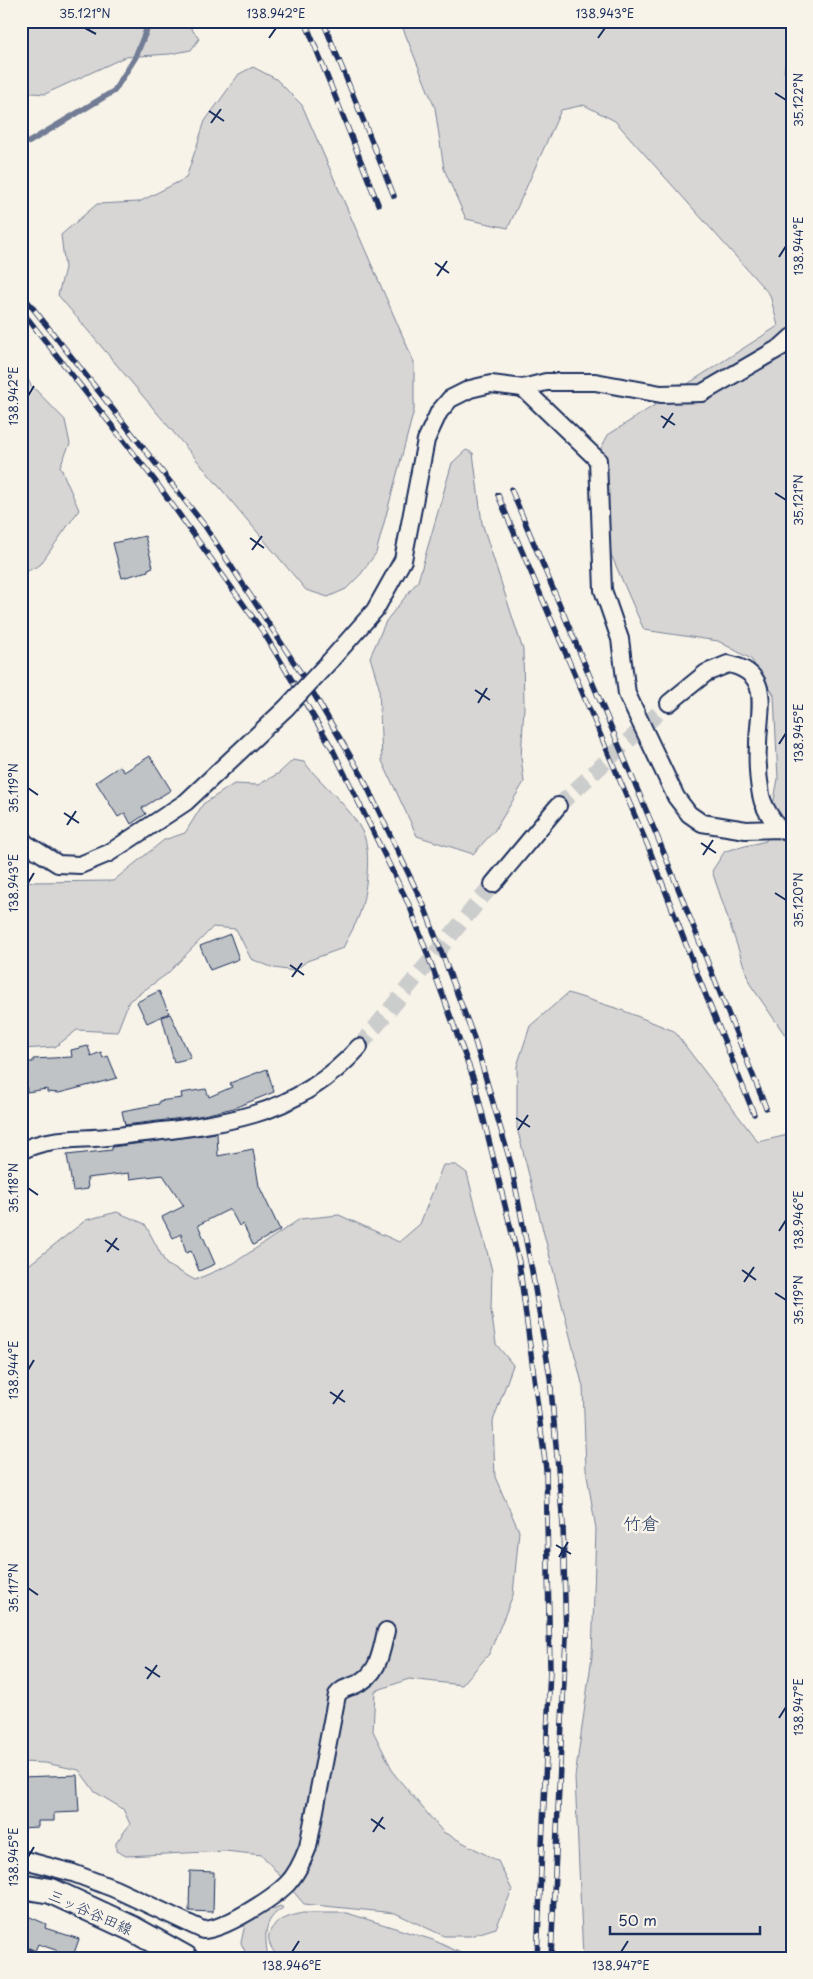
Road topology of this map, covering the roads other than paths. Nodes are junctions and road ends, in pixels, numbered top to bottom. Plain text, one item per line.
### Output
1 (792, 337) edge
2 (522, 388) junction
3 (669, 703) tunnel mouth
4 (558, 806) tunnel mouth
5 (785, 832) edge
6 (21, 837) edge
7 (492, 884) tunnel mouth
8 (359, 1047) tunnel mouth
9 (21, 1151) edge
10 (386, 1631) dead end
11 (21, 1859) edge
12 (21, 1886) edge
13 (21, 1956) edge
14 (28, 1958) edge
15 (185, 1958) edge

1 - 2 street
2 - 5 street
2 - 6 street, bridge
3 - 5 street
4 - 7 street
8 - 9 street
10 - 11 street
12 - 15 main road, 三ッ谷谷田線
13 - 14 street

